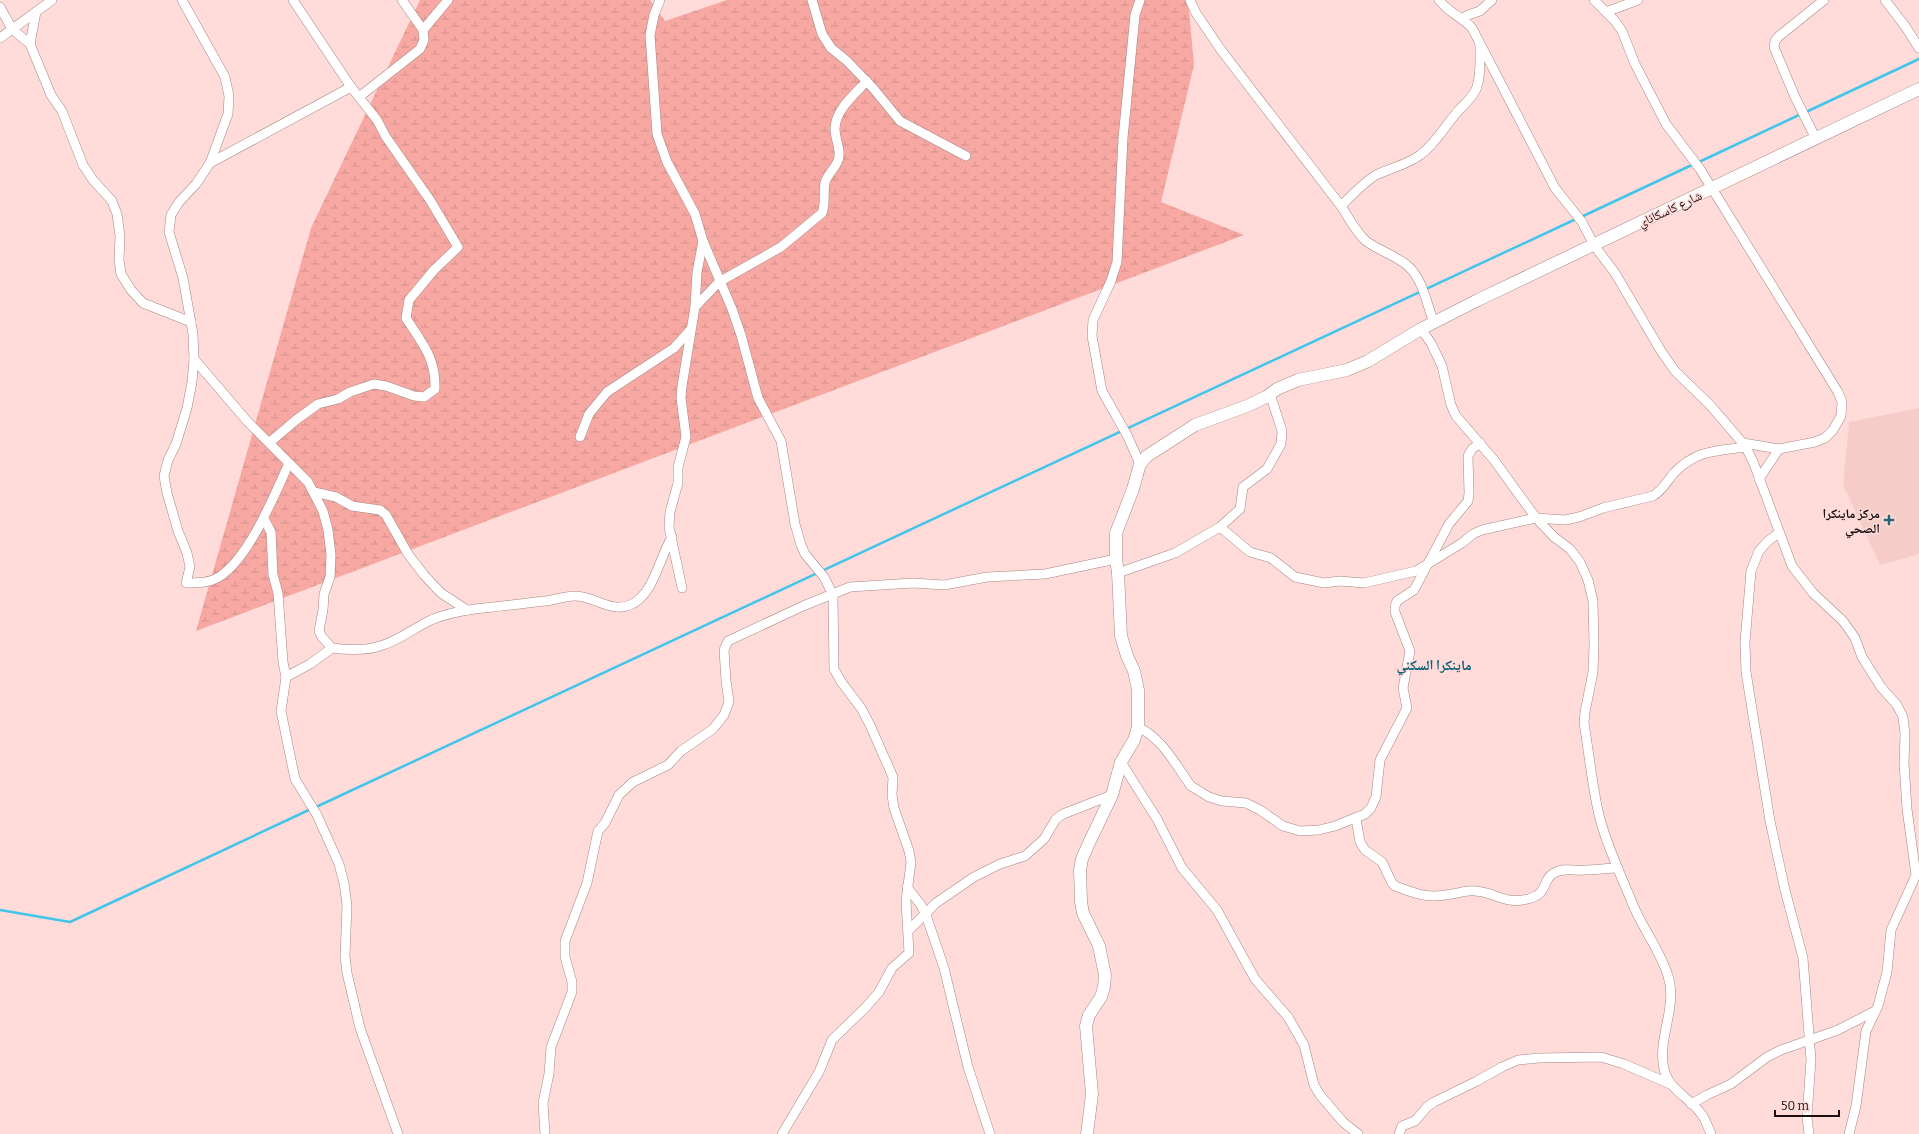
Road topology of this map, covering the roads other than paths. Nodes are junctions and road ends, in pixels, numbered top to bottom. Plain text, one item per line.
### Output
1 (52, 0) edge
2 (182, 0) edge
3 (292, 0) edge
4 (402, 0) edge
5 (448, 0) edge
6 (660, 0) edge
7 (812, 0) edge
8 (1140, 0) edge
9 (1190, 0) edge
10 (1439, 0) edge
11 (1492, 0) edge
12 (1594, 0) edge
13 (1638, 0) edge
14 (1824, 0) edge
15 (1885, 0) edge
16 (0, 7) edge
17 (1480, 11) junction
18 (36, 12) junction
19 (1606, 12) junction
20 (1463, 18) junction
21 (1472, 28) junction
22 (12, 29) junction
23 (423, 30) junction
24 (0, 38) edge
25 (30, 44) junction
26 (1480, 44) junction
27 (1919, 48) edge
28 (866, 81) junction
29 (351, 87) junction
30 (1919, 89) edge
31 (359, 97) junction
32 (1816, 139) junction
33 (966, 156) dead end
34 (210, 163) junction
35 (1712, 189) junction
36 (1341, 206) junction
37 (703, 241) junction
38 (1594, 245) junction
39 (720, 282) junction
40 (695, 307) junction
41 (191, 322) junction
42 (1434, 323) junction
43 (691, 329) junction
44 (1421, 330) junction
45 (194, 359) junction
46 (1270, 394) junction
47 (580, 437) dead end
48 (270, 442) junction
49 (1480, 443) junction
50 (1744, 445) junction
51 (1780, 449) junction
52 (289, 463) junction
53 (1140, 464) junction
54 (1759, 479) junction
55 (314, 492) junction
56 (1536, 518) junction
57 (264, 519) junction
58 (1220, 527) junction
59 (1779, 533) junction
60 (672, 537) junction
61 (1116, 559) junction
62 (1426, 566) junction
63 (1118, 573) junction
64 (682, 588) dead end
65 (833, 595) junction
66 (467, 610) junction
67 (332, 648) junction
68 (286, 677) junction
69 (1138, 727) junction
70 (1121, 762) junction
71 (1112, 795) junction
72 (1356, 819) junction
73 (1618, 868) junction
74 (1918, 875) edge
75 (907, 887) junction
76 (926, 915) junction
77 (908, 931) junction
78 (1875, 1011) junction
79 (1808, 1041) junction
80 (1670, 1084) junction
81 (1691, 1104) junction
82 (398, 1134) edge
83 (545, 1134) edge
84 (782, 1134) edge
85 (990, 1134) edge
86 (1087, 1134) edge
87 (1358, 1134) edge
88 (1399, 1134) edge
89 (1711, 1134) edge
90 (1809, 1134) edge
91 (1848, 1134) edge

1 - 18 street
2 - 34 street
3 - 29 street
4 - 23 street
5 - 23 street
6 - 37 street
7 - 28 street
8 - 53 street
9 - 36 street
10 - 20 street
11 - 17 street
12 - 19 street
13 - 19 street
14 - 32 street
15 - 27 street
16 - 22 street
17 - 20 street
17 - 21 street
18 - 22 street
18 - 25 street
19 - 35 street
20 - 21 street
21 - 26 street
22 - 24 street
22 - 25 street
23 - 31 street
25 - 41 street
26 - 36 street
26 - 38 street
28 - 33 street
28 - 39 street
29 - 31 street
29 - 34 street
30 - 32 street, شارع كاسكاناي
31 - 48 street
32 - 35 street, شارع كاسكاناي
34 - 41 street
35 - 38 street, شارع كاسكاناي
35 - 51 street
36 - 42 street
37 - 39 street
37 - 40 street
38 - 42 street, شارع كاسكاناي
38 - 50 street
39 - 40 street
39 - 65 street
40 - 43 street
41 - 45 street
42 - 44 street, شارع كاسكاناي
43 - 47 street
43 - 60 street
44 - 46 street, شارع كاسكاناي
44 - 49 street
45 - 48 street
45 - 57 street
46 - 53 street, شارع كاسكاناي
46 - 58 street
48 - 52 street
49 - 56 street
49 - 62 street
50 - 51 street
50 - 54 street
50 - 56 street
51 - 54 street
52 - 55 street
52 - 57 street
53 - 61 street
54 - 59 street
55 - 66 street
55 - 67 street
56 - 62 street
56 - 73 street
57 - 68 street
58 - 62 street
58 - 63 street
59 - 74 street
59 - 79 street
60 - 64 street
60 - 66 street
61 - 63 street
61 - 65 street
62 - 72 street
63 - 69 street
65 - 75 street
65 - 83 street
66 - 67 street
67 - 68 street
68 - 82 street
69 - 70 street
69 - 72 street
70 - 71 street
70 - 87 street
71 - 76 street
71 - 86 street
72 - 73 street
73 - 80 street
74 - 78 street
75 - 76 street
75 - 77 street
76 - 77 street
76 - 85 street
77 - 84 street
78 - 79 street
78 - 91 street
79 - 81 street
79 - 90 street
80 - 81 street
80 - 88 street
81 - 89 street

